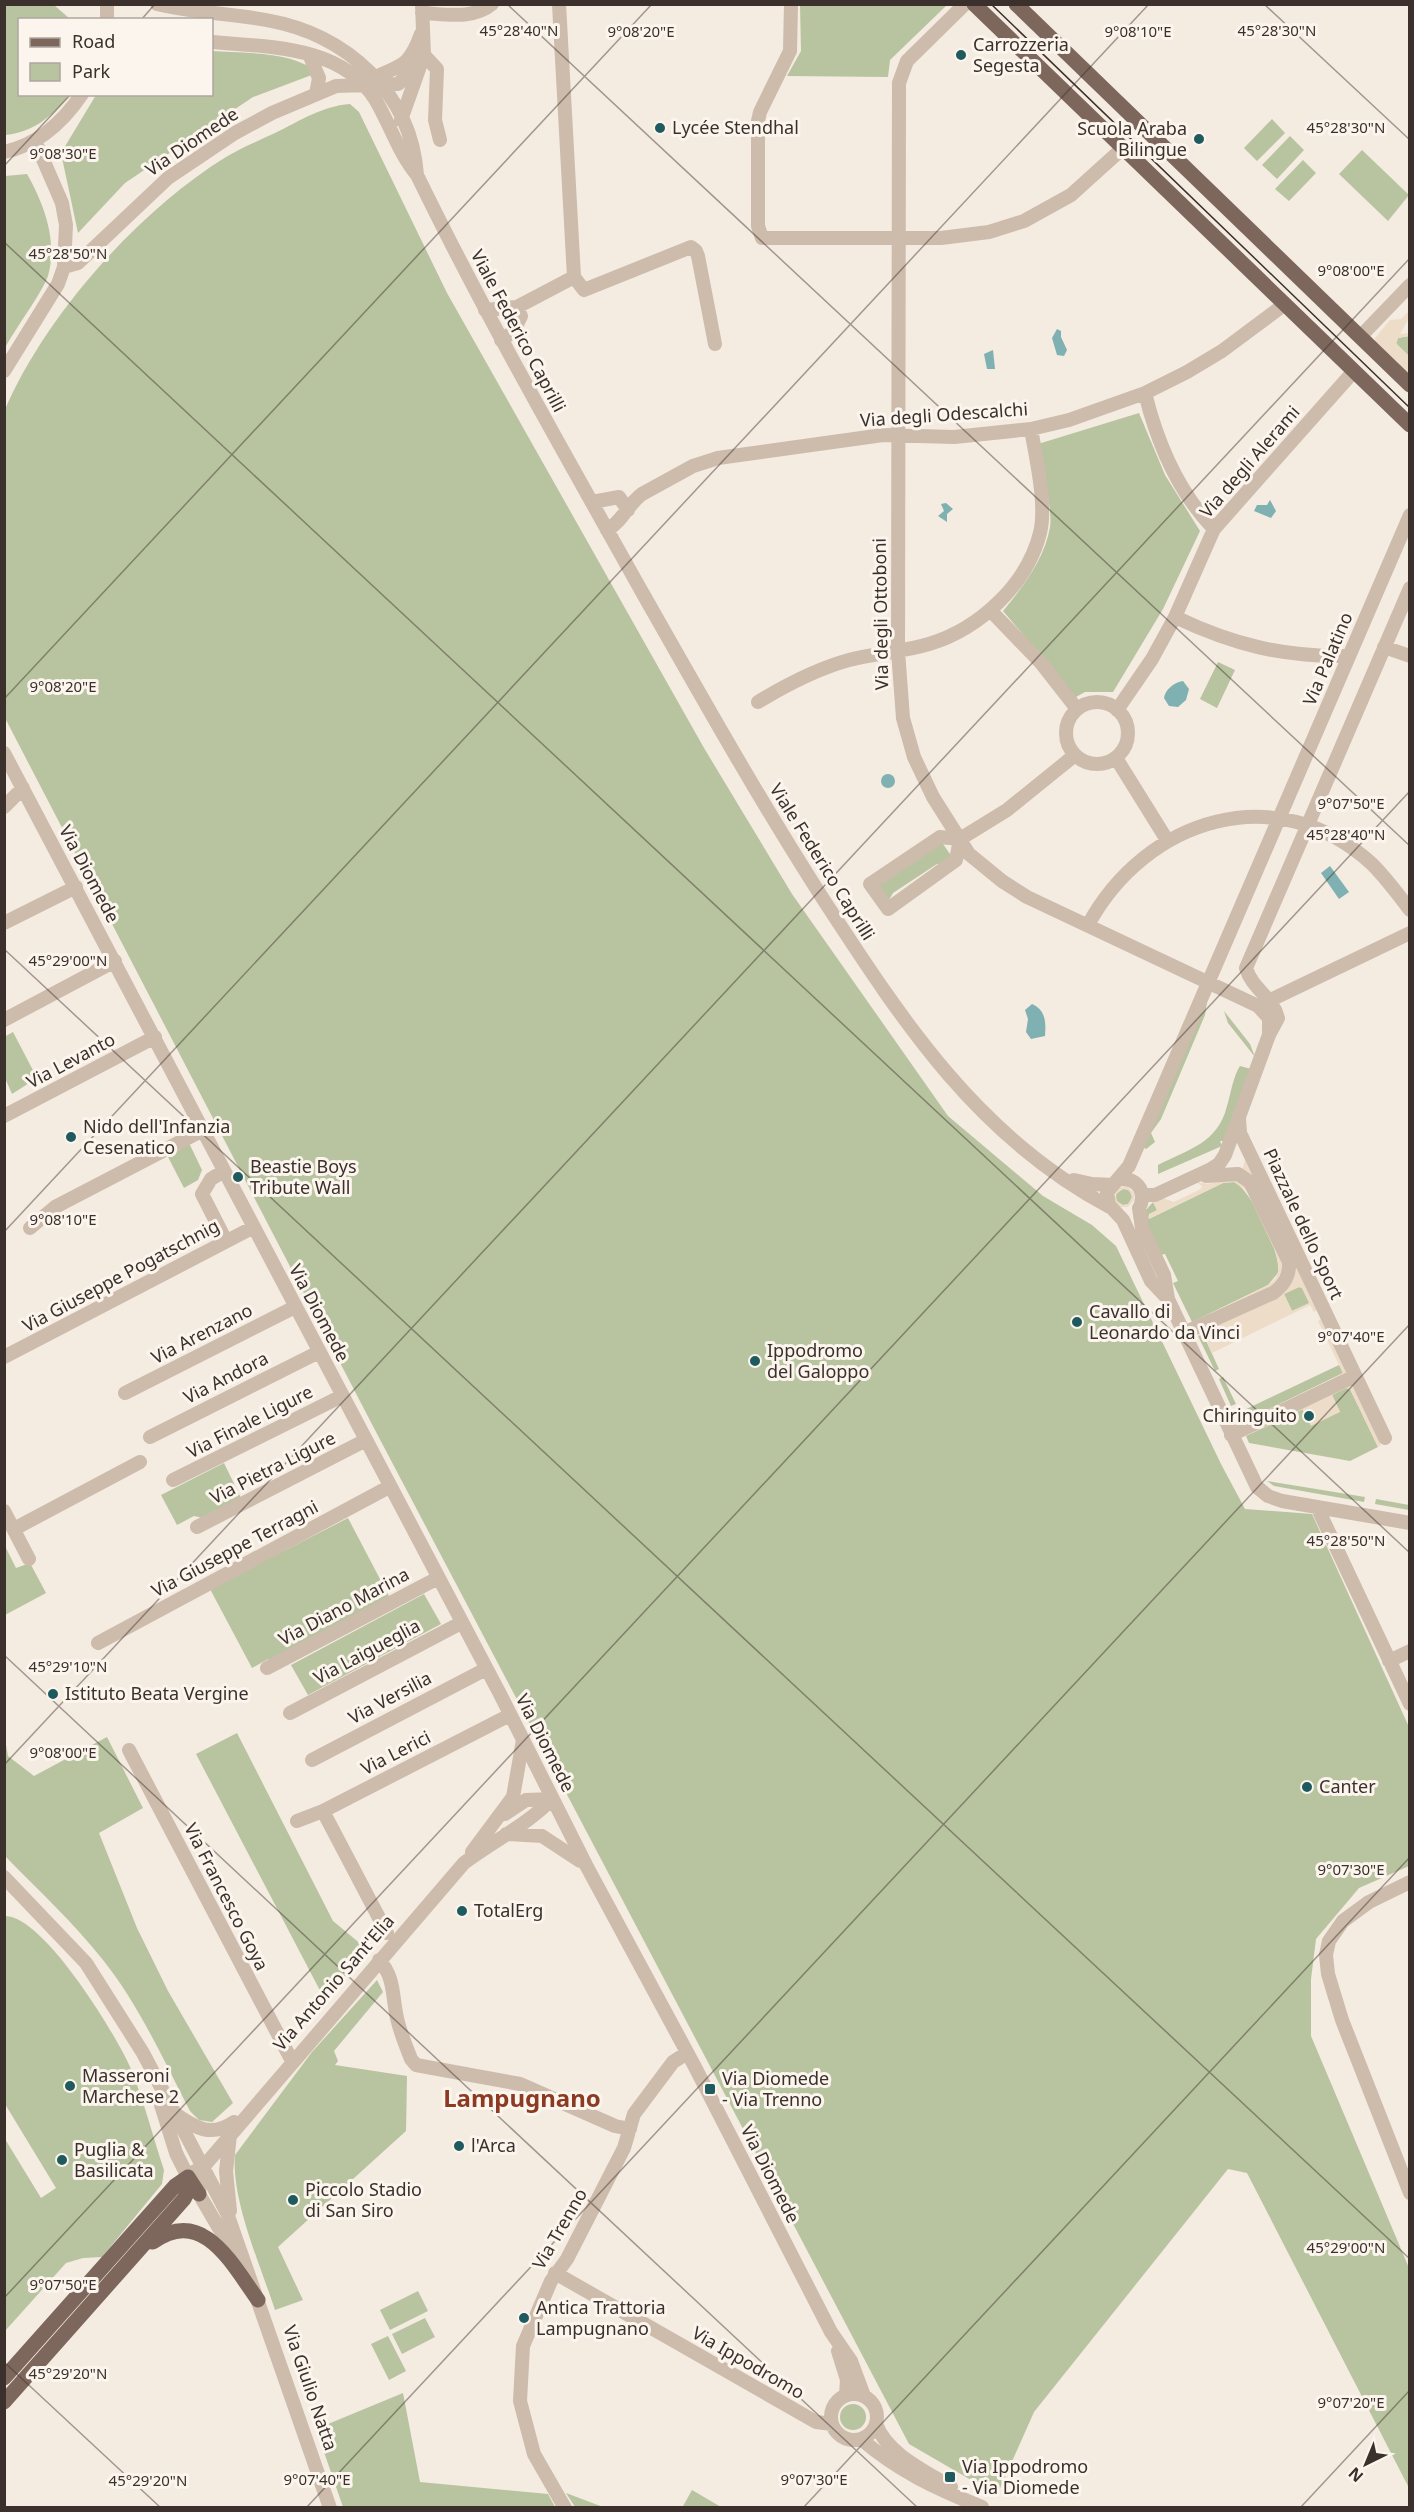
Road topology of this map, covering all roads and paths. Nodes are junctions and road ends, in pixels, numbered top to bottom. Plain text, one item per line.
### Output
1 (157, 4) edge
2 (492, 4) edge
3 (559, 4) edge
4 (790, 4) edge
5 (966, 4) edge
6 (974, 4) edge
7 (1016, 4) edge
8 (422, 9) edge
9 (422, 32) junction
10 (213, 42) edge
11 (309, 54) junction
12 (422, 60) junction
13 (381, 81) junction
14 (363, 84) junction
15 (316, 94) junction
16 (80, 96) edge
17 (401, 120) junction
18 (440, 140) dead end
19 (35, 141) junction
20 (1123, 148) junction
21 (4, 152) edge
22 (417, 175) junction
23 (898, 236) junction
24 (64, 267) junction
25 (574, 277) junction
26 (1410, 285) edge
27 (1285, 304) junction
28 (517, 307) junction
29 (484, 309) junction
30 (1360, 337) junction
31 (501, 340) junction
32 (715, 344) dead end
33 (4, 371) edge
34 (1354, 371) junction
35 (1410, 385) edge
36 (1145, 393) junction
37 (1410, 425) edge
38 (1031, 429) junction
39 (897, 436) junction
40 (592, 502) junction
41 (628, 510) junction
42 (1410, 514) edge
43 (1214, 529) junction
44 (607, 530) junction
45 (1410, 588) edge
46 (990, 610) junction
47 (1175, 617) junction
48 (1384, 647) junction
49 (898, 651) junction
50 (1348, 656) junction
51 (1410, 656) edge
52 (758, 702) dead end
53 (1077, 709) junction
54 (1117, 710) junction
55 (4, 753) edge
56 (1075, 755) junction
57 (1116, 758) junction
58 (23, 788) junction
59 (4, 807) edge
60 (1279, 818) junction
61 (1307, 826) junction
62 (960, 839) junction
63 (1167, 840) junction
64 (76, 887) junction
65 (1410, 910) edge
66 (4, 923) edge
67 (1088, 925) junction
68 (1410, 933) edge
69 (115, 961) junction
70 (1216, 963) junction
71 (1208, 984) junction
72 (1223, 988) junction
73 (1264, 1003) junction
74 (4, 1020) edge
75 (155, 1037) junction
76 (4, 1116) edge
77 (1239, 1119) junction
78 (202, 1130) junction
79 (224, 1171) junction
80 (1058, 1173) junction
81 (1195, 1176) junction
82 (1116, 1182) junction
83 (1141, 1202) junction
84 (1114, 1210) junction
85 (254, 1227) junction
86 (30, 1228) dead end
87 (226, 1241) junction
88 (1168, 1299) junction
89 (295, 1307) junction
90 (1184, 1333) junction
91 (319, 1352) junction
92 (4, 1357) edge
93 (1355, 1376) junction
94 (126, 1393) dead end
95 (342, 1395) junction
96 (1231, 1435) junction
97 (150, 1437) dead end
98 (1385, 1438) dead end
99 (366, 1440) junction
100 (140, 1462) dead end
101 (173, 1480) dead end
102 (389, 1487) junction
103 (1317, 1507) junction
104 (4, 1511) edge
105 (1410, 1523) edge
106 (197, 1527) dead end
107 (14, 1529) junction
108 (29, 1559) dead end
109 (438, 1578) junction
110 (461, 1623) junction
111 (98, 1643) dead end
112 (1410, 1651) edge
113 (1389, 1661) junction
114 (267, 1668) dead end
115 (486, 1669) junction
116 (1410, 1704) edge
117 (290, 1713) dead end
118 (510, 1715) junction
119 (523, 1740) junction
120 (129, 1750) dead end
121 (312, 1760) dead end
122 (552, 1798) junction
123 (325, 1815) dead end
124 (297, 1821) dead end
125 (494, 1823) junction
126 (503, 1834) junction
127 (464, 1863) junction
128 (586, 1865) junction
129 (4, 1877) edge
130 (1410, 1882) edge
131 (387, 1933) dead end
132 (379, 1960) junction
133 (687, 2053) junction
134 (292, 2061) junction
135 (156, 2082) junction
136 (170, 2110) junction
137 (250, 2110) junction
138 (630, 2129) junction
139 (230, 2133) junction
140 (202, 2166) junction
141 (190, 2179) junction
142 (1410, 2193) edge
143 (234, 2231) junction
144 (130, 2261) junction
145 (555, 2274) junction
146 (251, 2281) junction
147 (258, 2300) junction
148 (831, 2332) junction
149 (4, 2378) edge
150 (846, 2395) junction
151 (864, 2396) junction
152 (4, 2402) edge
153 (832, 2424) junction
154 (876, 2424) junction
155 (861, 2439) junction
156 (982, 2507) edge
157 (330, 2508) edge
158 (565, 2508) edge

1 - 13 street, Viale Federico Caprilli
2 - 8 street
3 - 25 street
4 - 23 street
5 - 23 street, Via degli Ottoboni
6 - 20 main road
7 - 30 main road
8 - 9 street
9 - 12 street
9 - 13 street
10 - 11 street, Viale Federico Caprilli
11 - 14 street, Viale Federico Caprilli
11 - 15 street
12 - 13 street
12 - 17 street
12 - 18 street
13 - 14 street
13 - 17 street, Viale Federico Caprilli
14 - 15 street, Via Diomede
14 - 22 street, Viale Federico Caprilli
15 - 24 street, Via Diomede
16 - 19 street
17 - 22 street, Viale Federico Caprilli
19 - 21 street
19 - 24 street
20 - 23 street
20 - 27 main road
22 - 29 street, Viale Federico Caprilli
23 - 39 street, Via degli Ottoboni
24 - 33 street
25 - 28 street
25 - 32 street
26 - 30 street
27 - 34 main road
27 - 36 street, Via degli Odescalchi
28 - 29 street
28 - 31 street
29 - 31 street, Viale Federico Caprilli
30 - 35 main road
31 - 40 street, Viale Federico Caprilli
34 - 37 main road
34 - 43 street, Via degli Alerami
36 - 38 street, Via degli Odescalchi
36 - 43 street
38 - 39 street, Via degli Odescalchi
38 - 46 street
39 - 41 street, Via degli Odescalchi
39 - 49 street, Via degli Ottoboni
40 - 41 street
40 - 44 street, Viale Federico Caprilli
41 - 44 street
42 - 50 street, Via Palatino
43 - 47 street, Via degli Alerami
44 - 80 street, Viale Federico Caprilli
45 - 48 street
46 - 49 street
46 - 53 street
47 - 50 street
47 - 54 street, Via degli Alerami
48 - 51 street
48 - 61 street
49 - 52 street
49 - 62 street, Via degli Ottoboni
50 - 60 street, Via Palatino
53 - 54 street
53 - 56 street
54 - 57 street
55 - 58 street, Via Diomede
56 - 57 street
56 - 62 street
57 - 63 street
58 - 59 street
58 - 64 street, Via Diomede
60 - 61 street
60 - 63 street
60 - 70 street, Via Palatino
61 - 65 street
61 - 73 street
62 - 62 street
62 - 67 street, Via degli Ottoboni
63 - 67 street
64 - 66 street
64 - 69 street, Via Diomede
67 - 71 street, Via degli Ottoboni
68 - 73 street
69 - 74 street
69 - 75 street, Via Diomede
70 - 71 street, Via Palatino
70 - 72 street
71 - 72 street
71 - 82 street
72 - 73 street
73 - 77 street, Piazzale dello Sport
75 - 76 street, Via Levanto
75 - 78 street, Via Diomede
77 - 81 street, Piazzale dello Sport
77 - 93 street, Piazzale dello Sport
78 - 79 street, Via Diomede
78 - 86 street
79 - 85 street, Via Diomede
79 - 87 street
80 - 82 street, Viale Federico Caprilli
80 - 84 street, Viale Federico Caprilli
81 - 83 street, Piazzale dello Sport
81 - 90 street, Piazzale dello Sport
82 - 83 street
82 - 84 street
83 - 84 street, Piazzale dello Sport
83 - 88 street
84 - 88 street
85 - 87 street, Via Giuseppe Pogatschnig
85 - 89 street, Via Diomede
87 - 92 street, Via Giuseppe Pogatschnig
88 - 90 street
89 - 91 street, Via Diomede
89 - 94 street, Via Arenzano
90 - 96 street
91 - 95 street, Via Diomede
91 - 97 street, Via Andora
93 - 96 street
93 - 98 street, Piazzale dello Sport
95 - 99 street, Via Diomede
95 - 101 street, Via Finale Ligure
96 - 103 street
99 - 102 street, Via Diomede
99 - 106 street, Via Pietra Ligure
100 - 107 street
102 - 109 street, Via Diomede
102 - 111 street, Via Giuseppe Terragni
103 - 105 street
103 - 113 street
104 - 107 street
107 - 108 street
109 - 110 street, Via Diomede
109 - 114 street, Via Diano Marina
110 - 115 street, Via Diomede
110 - 117 street, Via Laigueglia
112 - 113 street
113 - 116 street
115 - 118 street, Via Diomede
115 - 121 street, Via Versilia
118 - 119 street, Via Diomede
118 - 124 street, Via Lerici
119 - 122 street, Via Diomede
119 - 125 street
120 - 134 street, Via Francesco Goya
122 - 125 street
122 - 126 street, Via Antonio Sant'Elia
122 - 128 street, Via Diomede
123 - 131 street
125 - 127 street
126 - 127 street, Via Antonio Sant'Elia
126 - 128 street
127 - 132 street, Via Antonio Sant'Elia
128 - 133 street, Via Diomede
129 - 135 street
130 - 142 street
132 - 134 street, Via Antonio Sant'Elia
132 - 138 street
133 - 138 street, Via Trenno
133 - 148 street, Via Diomede
134 - 137 street, Via Antonio Sant'Elia
135 - 136 street, Via Giulio Natta
135 - 141 street, Via Giulio Natta
136 - 137 street
136 - 140 street, Via Giulio Natta
137 - 139 street, Via Antonio Sant'Elia
138 - 145 street, Via Trenno
139 - 140 street, Via Antonio Sant'Elia
139 - 143 street, Via Giulio Natta
140 - 141 street, Via Antonio Sant'Elia
140 - 141 street, Via Antonio Sant'Elia
140 - 143 street, Via Giulio Natta
141 - 144 main road, Via Antonio Sant'Elia
141 - 146 street, Via Giulio Natta
141 - 149 main road, Via Antonio Sant'Elia
143 - 146 street, Via Giulio Natta
144 - 147 main road
144 - 152 main road, Via Antonio Sant'Elia
145 - 153 street, Via Ippodromo
145 - 158 street, Via Trenno
146 - 147 street, Via Giulio Natta
147 - 157 street, Via Giulio Natta
148 - 150 street, Via Diomede
148 - 151 street, Via Diomede
150 - 151 street
150 - 153 street
151 - 154 street
153 - 155 street
154 - 155 street
154 - 156 street
155 - 156 street

